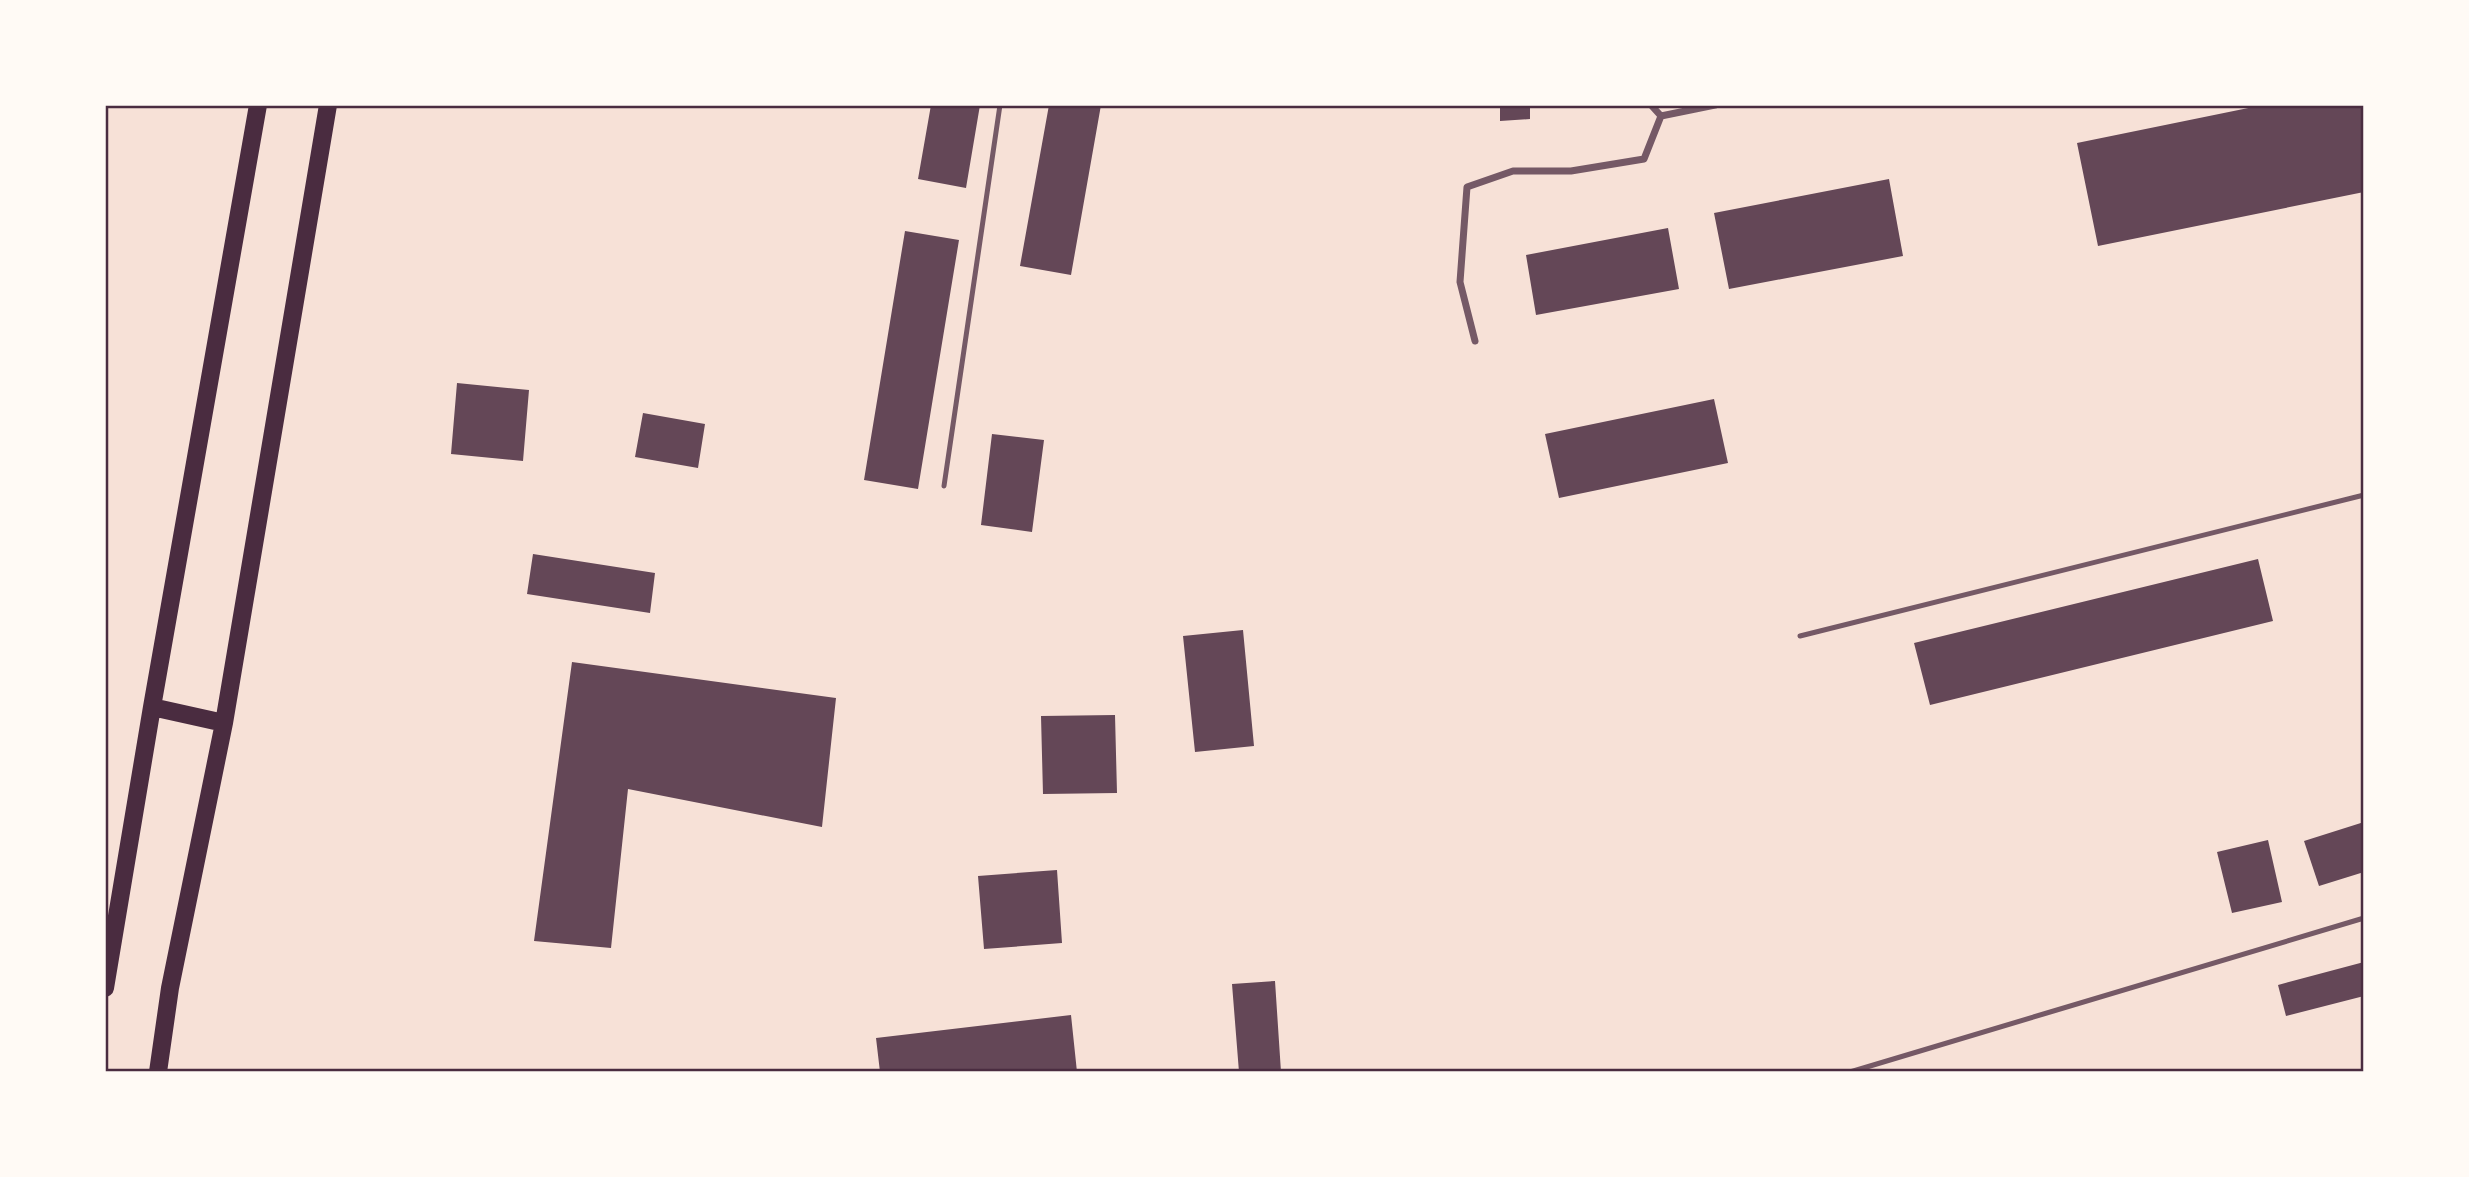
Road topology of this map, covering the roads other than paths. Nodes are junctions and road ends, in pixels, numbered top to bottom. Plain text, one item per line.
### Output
1 (258, 105) edge
2 (328, 105) edge
3 (1000, 105) edge
4 (1651, 105) edge
5 (1715, 105) edge
6 (1661, 116) junction
7 (1475, 341) dead end
8 (944, 486) dead end
9 (2364, 495) edge
10 (1800, 636) dead end
11 (152, 707) junction
12 (224, 723) junction
13 (2364, 918) edge
14 (105, 989) edge
15 (158, 1072) edge
16 (1850, 1072) edge

1 - 11 main road
2 - 12 main road
3 - 8 lane
4 - 6 street
5 - 6 street
6 - 7 street
9 - 10 lane
11 - 12 main road
11 - 14 main road
12 - 15 main road
13 - 16 lane

